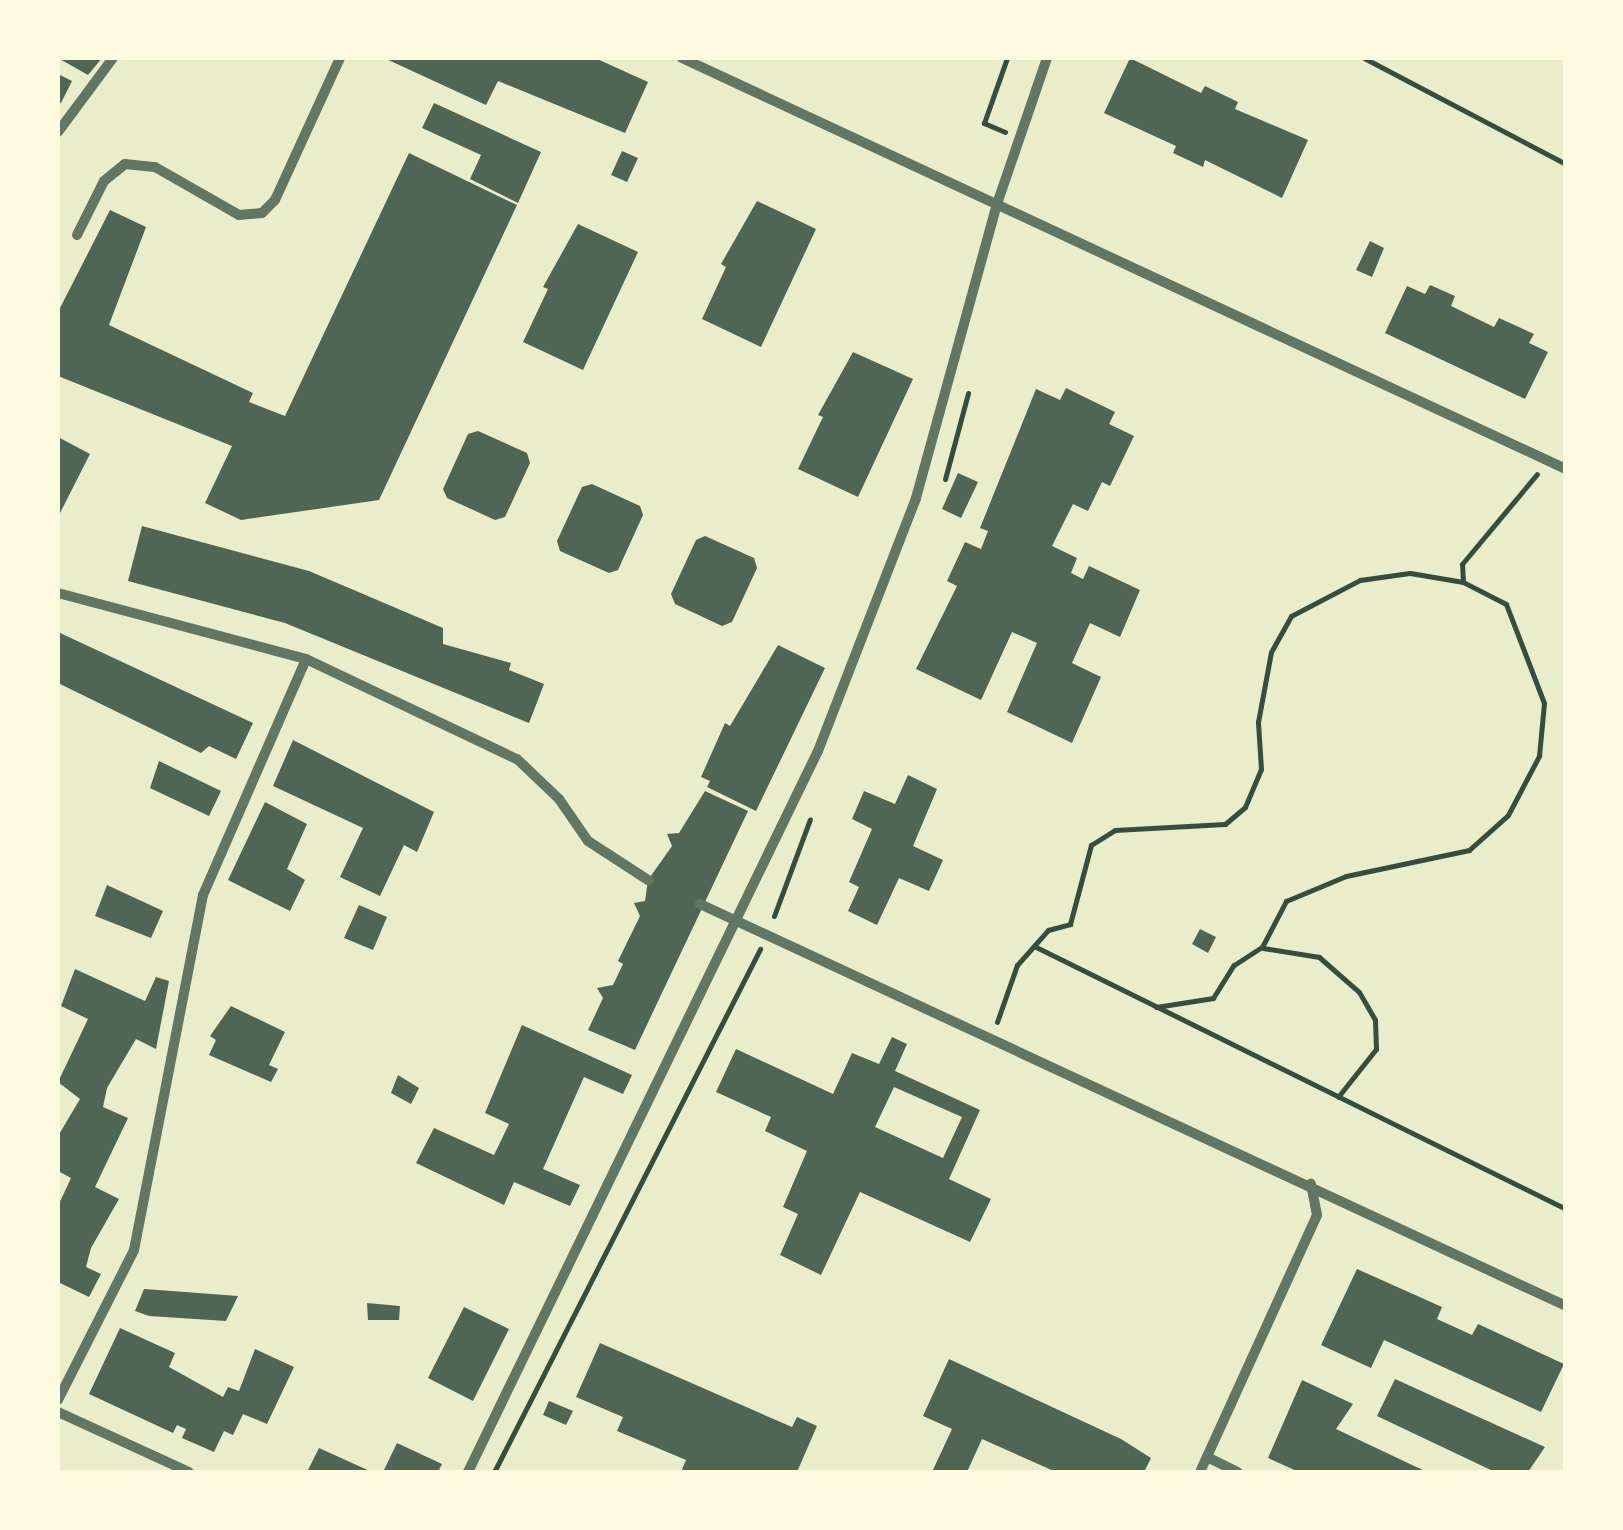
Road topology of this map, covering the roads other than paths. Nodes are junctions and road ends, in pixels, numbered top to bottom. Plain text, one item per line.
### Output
1 (114, 58) edge
2 (340, 58) edge
3 (682, 58) edge
4 (1047, 58) edge
5 (58, 132) edge
6 (997, 204) junction
7 (77, 235) dead end
8 (1566, 469) edge
9 (58, 593) edge
10 (306, 659) junction
11 (648, 880) dead end
12 (700, 904) dead end
13 (737, 917) junction
14 (1310, 1184) junction
15 (1566, 1306) edge
16 (58, 1400) edge
17 (58, 1412) edge
18 (1207, 1458) junction
19 (189, 1472) edge
20 (468, 1472) edge
21 (1200, 1472) edge
22 (1238, 1472) edge

1 - 5 street
2 - 7 street
3 - 6 street
4 - 6 street
6 - 8 street
6 - 13 street
9 - 10 street
10 - 11 street
10 - 16 street
12 - 13 street
13 - 14 street
13 - 20 street
14 - 15 street
14 - 18 street
17 - 19 street
18 - 21 street
18 - 22 street

